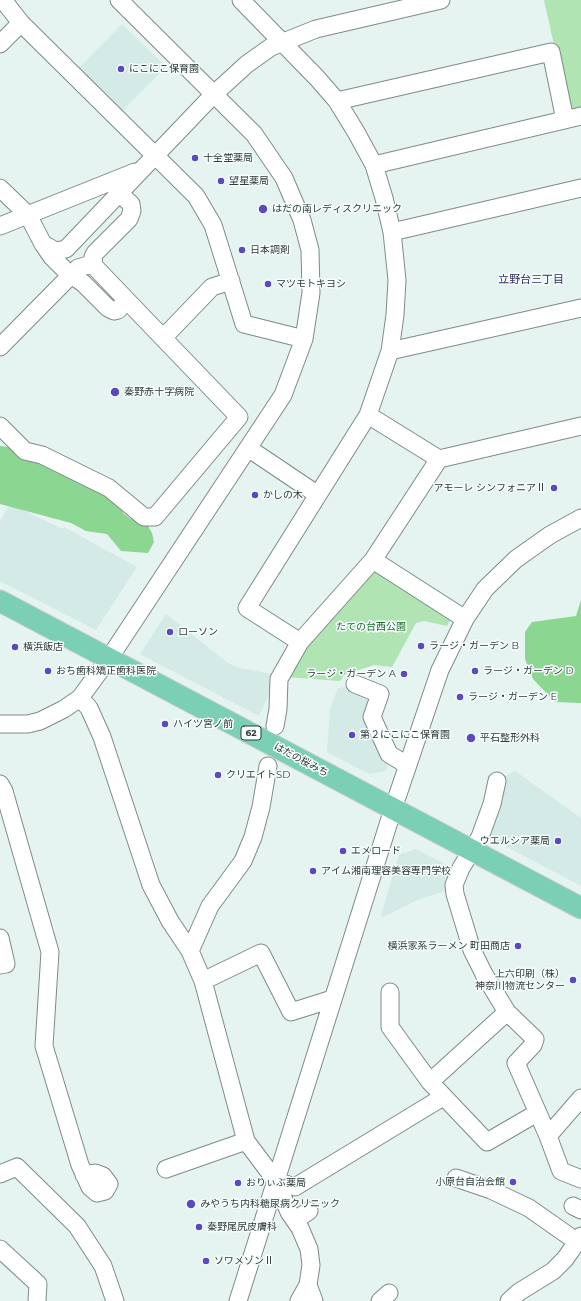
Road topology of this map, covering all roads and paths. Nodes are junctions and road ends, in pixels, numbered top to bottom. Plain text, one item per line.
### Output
1 (2, 0) edge
2 (119, 0) edge
3 (240, 0) edge
4 (432, 1) edge
5 (21, 23) junction
6 (282, 41) junction
7 (0, 44) edge
8 (213, 95) junction
9 (337, 101) junction
10 (573, 118) edge
11 (154, 156) junction
12 (374, 165) junction
13 (142, 169) junction
14 (0, 188) edge
15 (581, 188) edge
16 (119, 193) junction
17 (28, 215) junction
18 (0, 226) edge
19 (392, 232) junction
20 (40, 240) junction
21 (94, 266) junction
22 (65, 271) junction
23 (231, 281) junction
24 (126, 301) junction
25 (581, 308) edge
26 (163, 338) junction
27 (304, 339) junction
28 (0, 347) edge
29 (390, 351) junction
30 (368, 415) junction
31 (0, 426) edge
32 (581, 426) edge
33 (248, 448) junction
34 (439, 459) junction
35 (318, 494) junction
36 (581, 518) edge
37 (373, 560) junction
38 (0, 601) edge
39 (465, 619) junction
40 (300, 642) junction
41 (110, 657) junction
42 (355, 684) dead end
43 (80, 698) junction
44 (0, 724) edge
45 (275, 726) dead end
46 (407, 765) junction
47 (268, 766) dead end
48 (497, 781) dead end
49 (0, 784) edge
50 (393, 809) junction
51 (472, 850) junction
52 (581, 908) edge
53 (0, 938) edge
54 (190, 951) junction
55 (0, 965) edge
56 (203, 981) junction
57 (390, 992) dead end
58 (332, 999) junction
59 (507, 1012) junction
60 (430, 1082) junction
61 (443, 1097) junction
62 (581, 1098) edge
63 (537, 1113) junction
64 (548, 1136) junction
65 (246, 1141) junction
66 (174, 1162) dead end
67 (0, 1174) edge
68 (84, 1175) dead end
69 (456, 1178) dead end
70 (581, 1179) edge
71 (276, 1181) junction
72 (309, 1211) dead end
73 (295, 1220) junction
74 (578, 1243) edge
75 (0, 1249) edge
76 (308, 1285) junction
77 (37, 1301) edge
78 (115, 1301) edge
79 (238, 1301) edge
80 (299, 1301) edge
81 (314, 1301) edge
82 (509, 1301) edge

1 - 5 street
2 - 8 street
3 - 6 street
4 - 6 street
5 - 7 street
5 - 11 street
6 - 8 street
6 - 9 street
8 - 11 street
8 - 27 street
9 - 10 street
9 - 12 street
10 - 12 street
11 - 13 street
11 - 23 street
12 - 19 street
13 - 16 street
13 - 17 street
14 - 17 street
15 - 19 street
16 - 20 street
16 - 21 street
17 - 18 street
17 - 20 street
19 - 29 street
20 - 22 street
21 - 22 street
21 - 24 street
22 - 24 street
22 - 28 street
23 - 26 street
23 - 27 street
24 - 26 street
25 - 29 street
26 - 31 street
27 - 33 street
29 - 30 street
30 - 34 street
30 - 35 street
32 - 34 street
33 - 35 street
33 - 41 street
34 - 37 street
35 - 40 street
36 - 39 street
37 - 39 street
37 - 40 street
38 - 41 main road, はだの桜みち / 62
39 - 46 street
40 - 45 street
41 - 43 street
41 - 50 main road, はだの桜みち / 62
42 - 46 street
43 - 44 street
43 - 54 street
46 - 50 street
47 - 54 street
48 - 51 street
49 - 68 street
50 - 51 main road, はだの桜みち / 62
50 - 58 street
51 - 52 main road, はだの桜みち / 62
51 - 59 street
53 - 55 street
54 - 56 street
56 - 58 street
56 - 65 street
57 - 60 street
58 - 71 street
59 - 60 street
59 - 63 street
60 - 61 street
61 - 63 street
61 - 71 street
62 - 64 street
63 - 64 street
64 - 70 street
65 - 66 street
65 - 71 street
67 - 78 street
69 - 74 street
71 - 73 street
71 - 79 street
72 - 73 street
73 - 76 street
74 - 82 street
75 - 77 street
76 - 80 street
76 - 81 street

